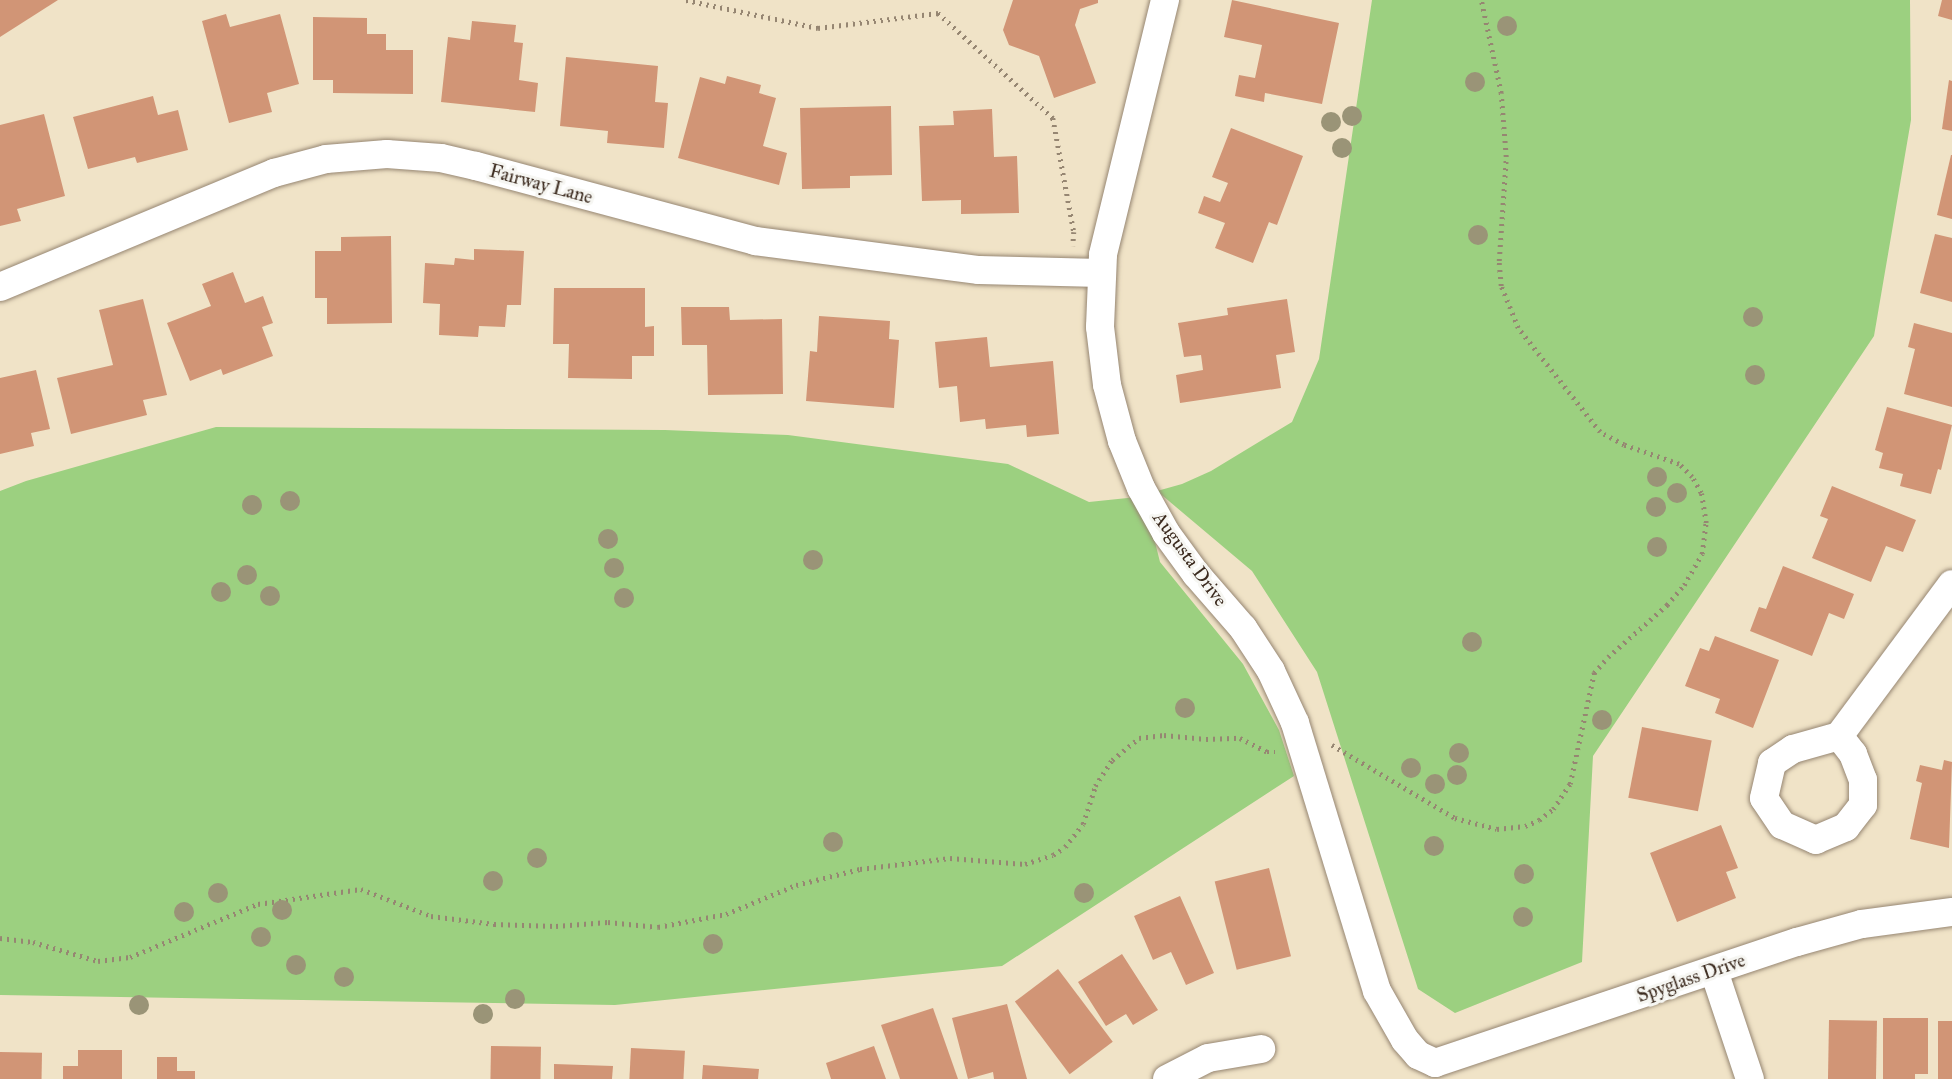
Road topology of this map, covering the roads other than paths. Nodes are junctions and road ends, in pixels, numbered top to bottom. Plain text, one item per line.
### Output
1 (1165, 0) edge
2 (1101, 273) junction
3 (0, 287) edge
4 (1952, 584) edge
5 (1839, 736) dead end
6 (1952, 912) edge
7 (1714, 971) junction
8 (1261, 1049) dead end
9 (1433, 1071) edge
10 (1167, 1079) edge
11 (1750, 1079) edge

1 - 2 street, Augusta Drive
2 - 3 street, Fairway Lane
2 - 9 street, Augusta Drive
4 - 5 street
6 - 7 street, Spyglass Drive
7 - 9 street, Spyglass Drive
7 - 11 street
8 - 10 street

